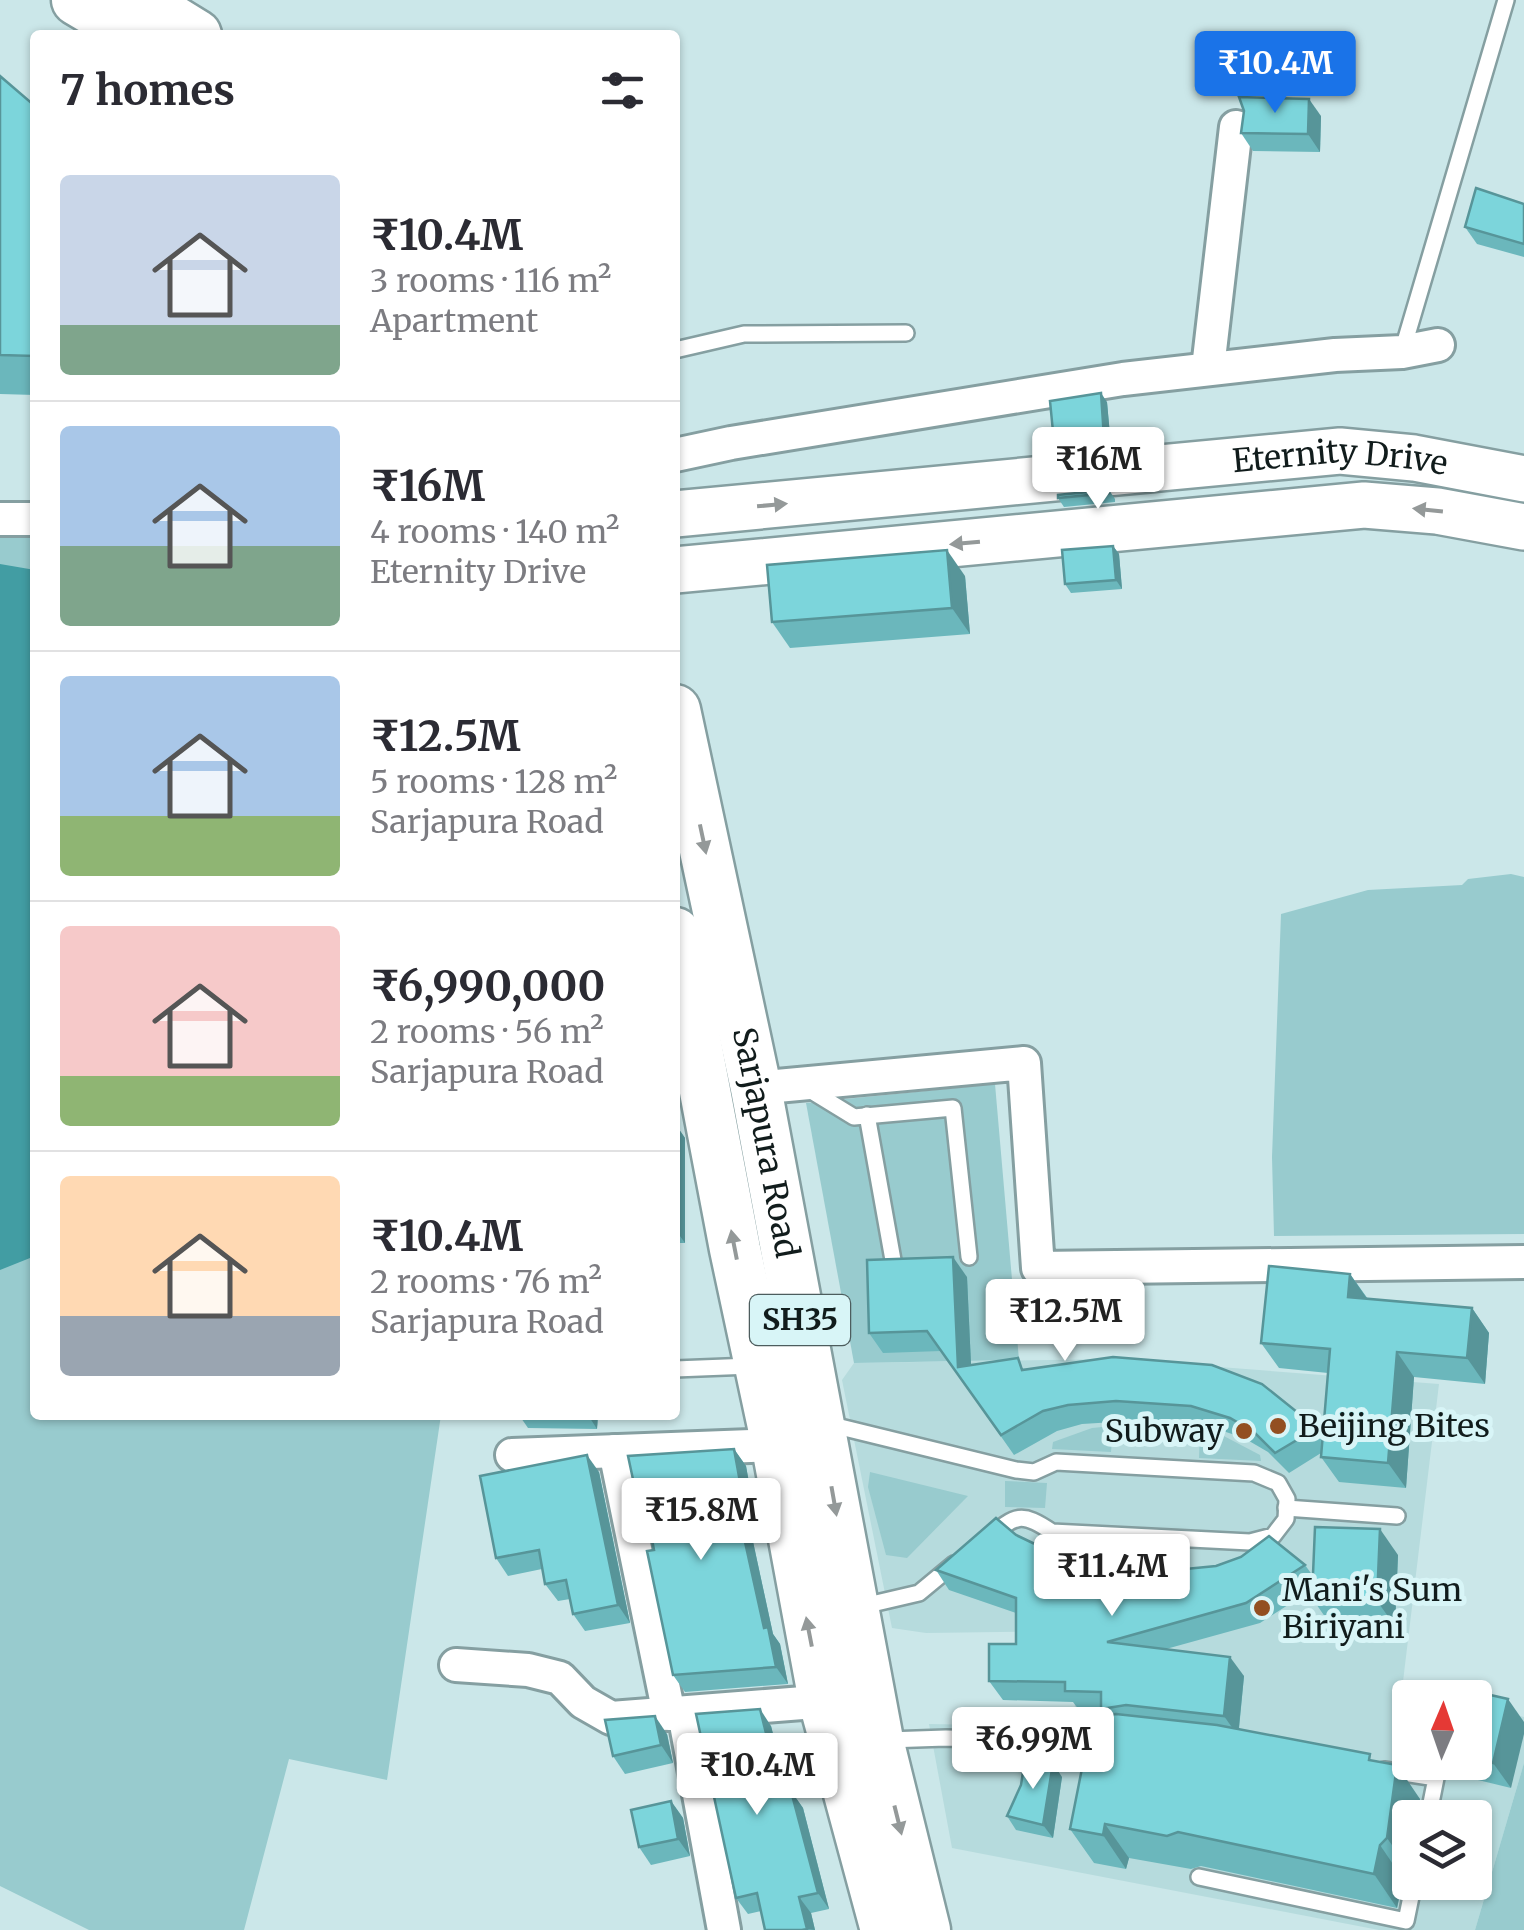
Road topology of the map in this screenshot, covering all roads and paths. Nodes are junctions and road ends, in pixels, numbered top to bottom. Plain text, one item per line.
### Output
1 (77, 0) edge
2 (139, 0) edge
3 (1506, 0) edge
4 (128, 30) edge
5 (188, 30) edge
6 (1236, 127) dead end
7 (906, 334) dead end
8 (1438, 345) dead end
9 (680, 349) edge
10 (1402, 352) junction
11 (1208, 368) junction
12 (680, 454) edge
13 (1524, 479) edge
14 (680, 514) edge
15 (0, 519) edge
16 (30, 519) edge
17 (1524, 527) edge
18 (680, 570) edge
19 (680, 728) edge
20 (680, 958) edge
21 (777, 1086) junction
22 (868, 1116) junction
23 (969, 1257) dead end
24 (893, 1260) edge
25 (1524, 1262) edge
26 (760, 1365) junction
27 (680, 1369) edge
28 (798, 1434) junction
29 (615, 1451) junction
30 (512, 1455) dead end
31 (1286, 1508) junction
32 (1397, 1516) dead end
33 (982, 1543) edge
34 (966, 1555) edge
35 (854, 1608) junction
36 (456, 1665) dead end
37 (857, 1713) junction
38 (676, 1714) junction
39 (1126, 1738) edge
40 (1099, 1743) junction
41 (1096, 1760) edge
42 (1360, 1766) edge
43 (1432, 1800) edge
44 (1199, 1878) dead end
45 (1410, 1900) edge
46 (724, 1930) edge
47 (886, 1930) edge
48 (925, 1930) edge

1 - 4 main road
2 - 5 main road
3 - 10 lane
6 - 11 street
7 - 9 lane
8 - 10 street
10 - 11 street
11 - 12 street
14 -> 13 street, Eternity Drive
15 - 16 street
17 -> 18 street, Eternity Drive
19 -> 21 main road, Sarjapura Road / SH35
26 -> 20 main road, Sarjapura Road
21 - 22 lane
21 - 25 street
21 - 28 main road, Sarjapura Road / SH35
22 - 23 lane
22 - 24 lane
26 - 27 lane
26 - 28 main road, Sarjapura Road
28 - 29 street
28 - 31 lane
28 -> 35 main road, Sarjapura Road / SH35
37 -> 28 main road, Sarjapura Road
29 - 30 street
29 - 38 street
31 - 32 lane
31 - 33 lane
34 - 35 lane
35 - 37 main road, Sarjapura Road / SH35
36 - 38 street
37 - 38 street
37 - 40 lane
37 - 47 main road, Sarjapura Road
37 -> 48 main road, Sarjapura Road / SH35
38 - 46 street
39 - 40 lane
40 - 41 lane
42 - 43 lane
44 - 45 lane

